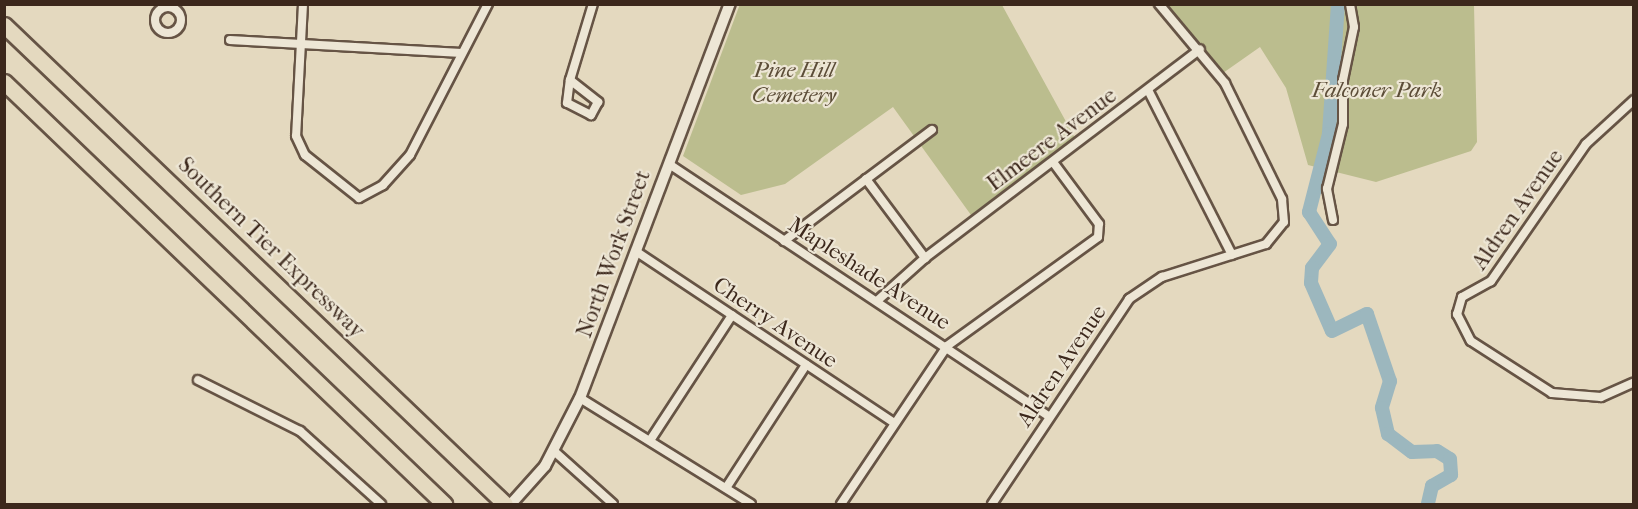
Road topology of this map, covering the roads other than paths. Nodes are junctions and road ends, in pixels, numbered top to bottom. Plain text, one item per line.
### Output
1 (187, 4) edge
2 (303, 4) edge
3 (488, 4) edge
4 (593, 4) edge
5 (730, 4) edge
6 (1159, 4) edge
7 (1350, 4) edge
8 (178, 12) dead end
9 (4, 25) edge
10 (230, 40) dead end
11 (301, 45) junction
12 (1200, 49) junction
13 (462, 53) junction
14 (570, 80) junction
15 (4, 82) edge
16 (1148, 90) junction
17 (1634, 100) edge
18 (932, 130) dead end
19 (1053, 162) junction
20 (669, 164) junction
21 (867, 179) junction
22 (1333, 220) dead end
23 (784, 241) junction
24 (637, 252) junction
25 (1232, 255) junction
26 (925, 258) junction
27 (877, 301) junction
28 (732, 315) junction
29 (947, 346) junction
30 (806, 365) junction
31 (198, 380) dead end
32 (1634, 382) edge
33 (580, 398) junction
34 (1048, 416) junction
35 (894, 423) junction
36 (651, 439) junction
37 (554, 451) junction
38 (726, 488) junction
39 (381, 504) edge
40 (444, 504) edge
41 (505, 504) edge
42 (512, 504) edge
43 (613, 504) edge
44 (751, 504) edge
45 (843, 504) edge
46 (992, 504) edge

1 - 8 street
2 - 11 street
3 - 13 street
4 - 14 street
5 - 20 street, North Work Street
6 - 12 street
7 - 22 street
9 - 41 highway, Southern Tier Expressway
10 - 11 street
11 - 13 street
11 - 13 street
12 - 16 street, Elmeere Avenue
12 - 25 street, Aldren Avenue
14 - 14 street
15 - 40 highway
16 - 19 street, Elmeere Avenue
16 - 25 street
17 - 32 street, Aldren Avenue
18 - 21 street
19 - 26 street, Elmeere Avenue
19 - 29 street
20 - 23 street, Mapleshade Avenue
20 - 24 street, North Work Street
21 - 23 street
21 - 26 street
23 - 27 street, Mapleshade Avenue
24 - 28 street, Cherry Avenue
24 - 33 street, North Work Street
25 - 34 street, Aldren Avenue
26 - 27 street, Elmeere Avenue
27 - 29 street, Mapleshade Avenue
28 - 30 street, Cherry Avenue
28 - 36 street
29 - 34 street, Mapleshade Avenue
29 - 35 street
30 - 35 street, Cherry Avenue
30 - 38 street
31 - 39 street
33 - 36 street
33 - 37 street, North Work Street
34 - 46 street, Aldren Avenue
35 - 45 street
36 - 38 street
37 - 42 street, North Work Street
37 - 43 street
38 - 44 street

